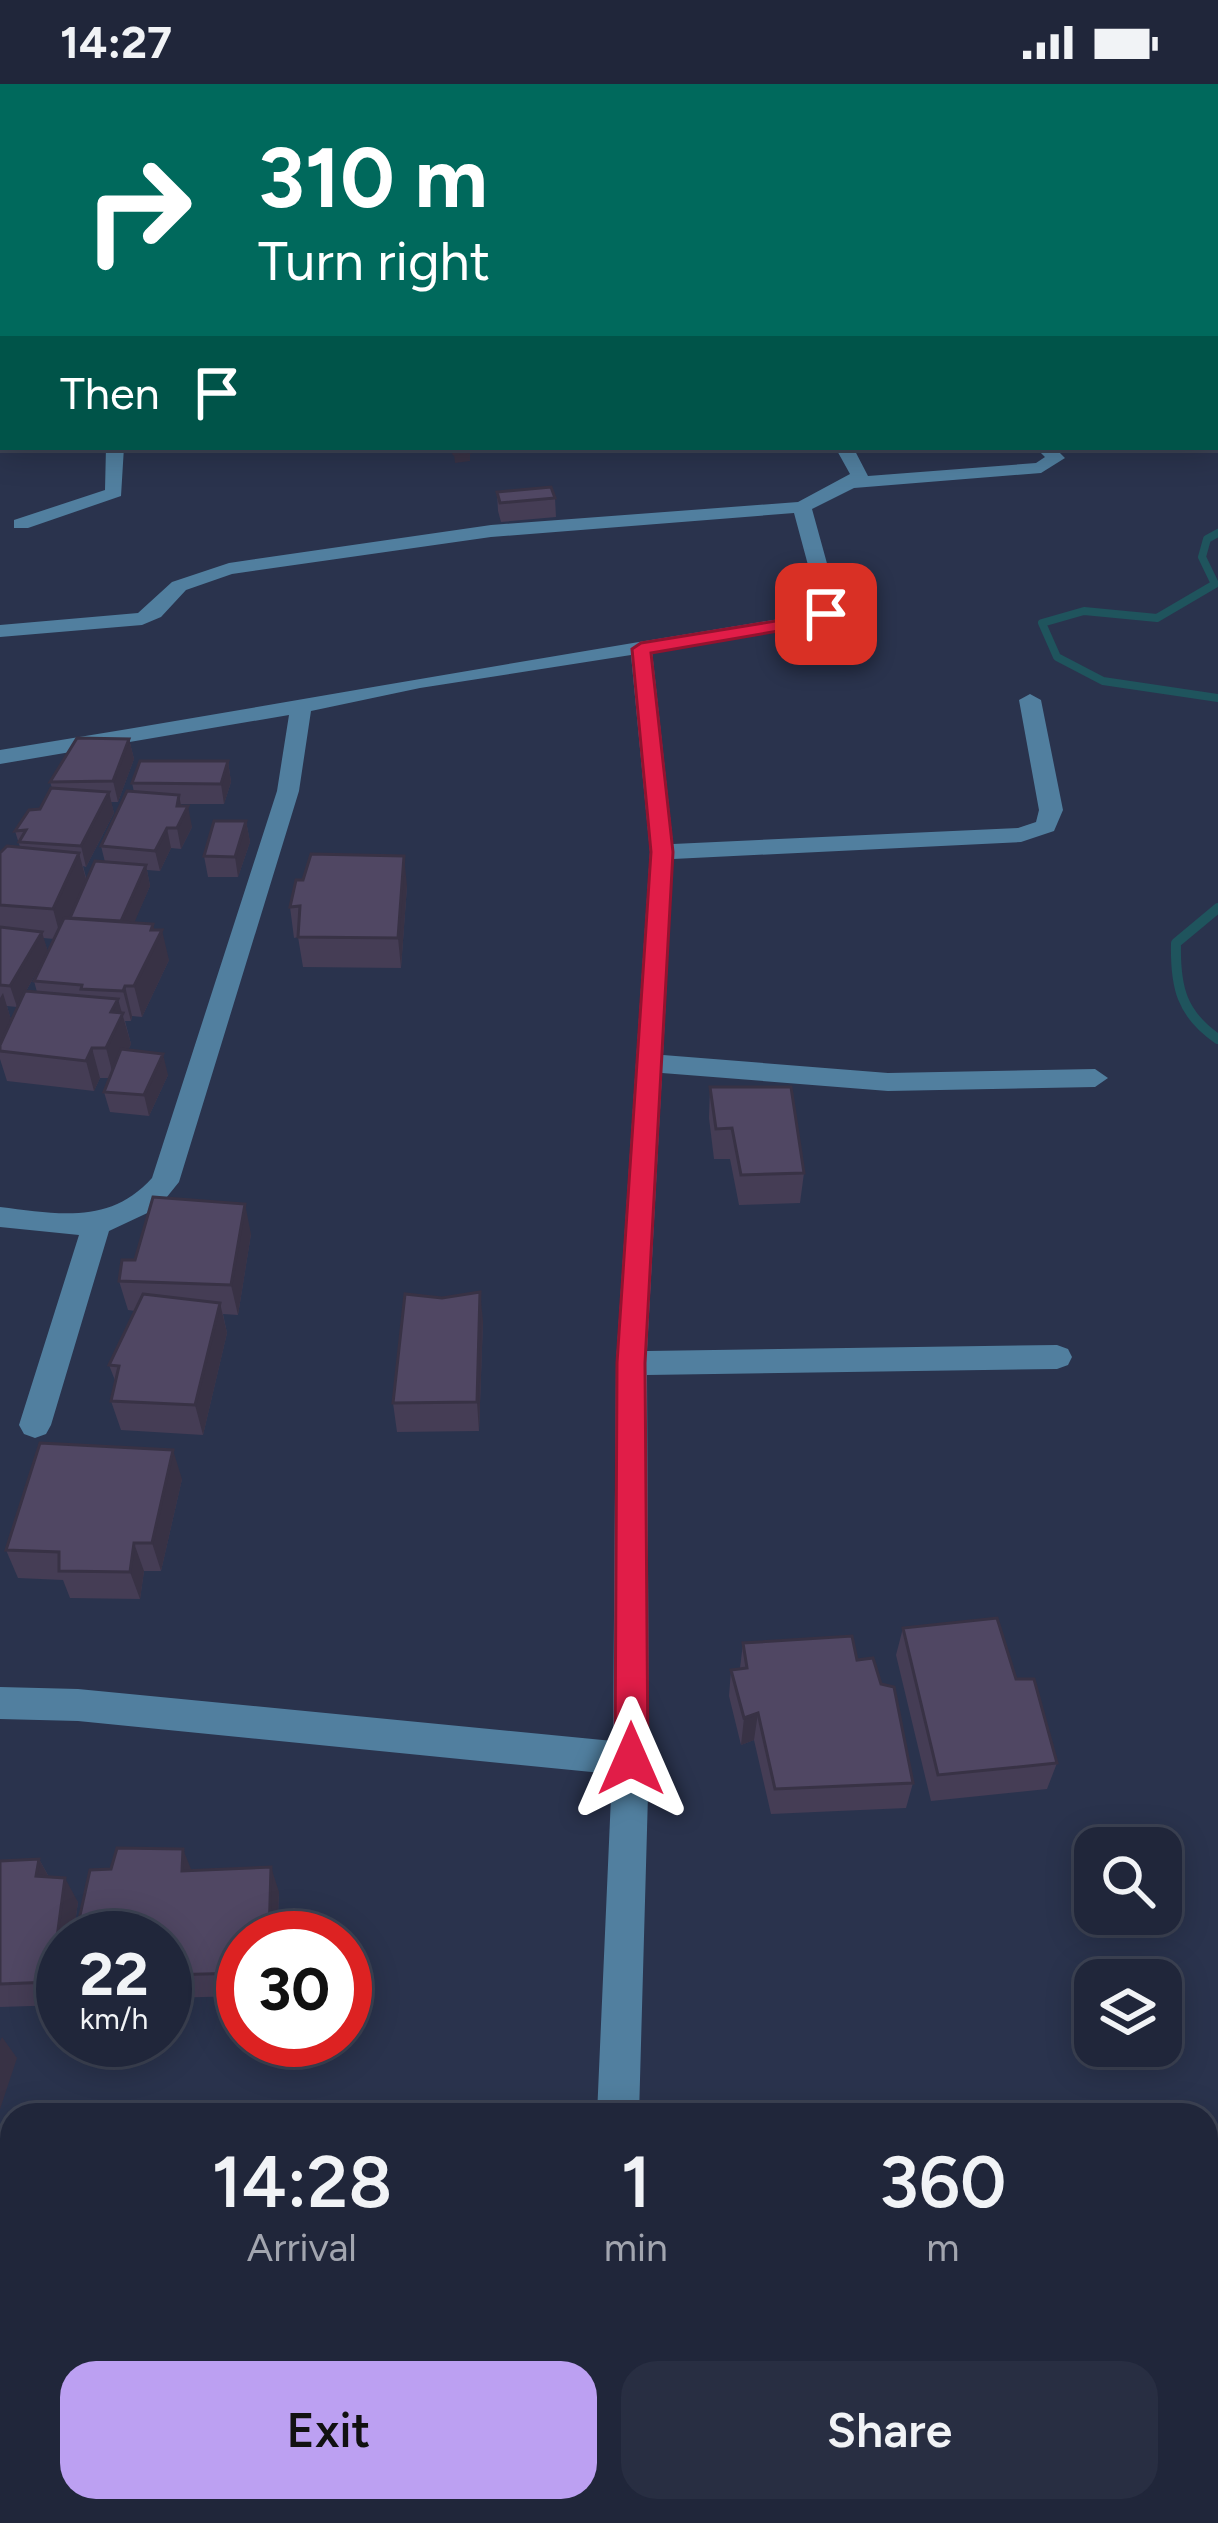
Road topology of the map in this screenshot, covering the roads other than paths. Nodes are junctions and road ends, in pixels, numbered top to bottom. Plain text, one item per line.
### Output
1 (115, 450) edge
2 (846, 450) edge
3 (1047, 450) edge
4 (850, 483) junction
5 (802, 507) junction
6 (21, 524) dead end
7 (0, 631) edge
8 (641, 649) junction
9 (1030, 700) dead end
10 (301, 707) junction
11 (2, 760) edge
12 (662, 852) junction
13 (652, 1063) junction
14 (1095, 1078) dead end
15 (0, 1217) edge
16 (96, 1226) junction
17 (1058, 1357) dead end
18 (631, 1363) junction
19 (35, 1425) dead end
20 (0, 1703) edge
21 (631, 1759) junction
22 (618, 2103) edge

1 - 6 street
2 - 4 street
3 - 4 street
4 - 5 street
5 - 7 street
5 - 8 street
8 - 10 street
8 - 12 street
9 - 12 street
10 - 11 street
10 - 16 street
12 - 13 street
13 - 14 street
13 - 18 street
15 - 16 street
16 - 19 street
17 - 18 street
18 - 21 street
20 - 21 street
21 - 22 street

